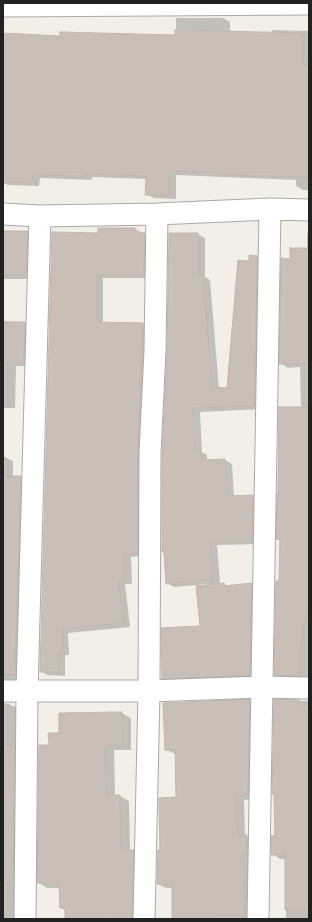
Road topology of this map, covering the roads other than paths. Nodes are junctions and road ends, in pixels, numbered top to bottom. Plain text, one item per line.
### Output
1 (238, 4) edge
2 (309, 4) edge
3 (3, 6) edge
4 (270, 209) junction
5 (309, 210) edge
6 (3, 214) edge
7 (157, 214) junction
8 (40, 216) junction
9 (262, 687) junction
10 (309, 688) edge
11 (3, 691) edge
12 (27, 691) junction
13 (149, 691) junction
14 (25, 919) edge
15 (144, 919) edge
16 (258, 919) edge

1 - 2 street
1 - 3 street
4 - 5 street
4 - 7 street
4 - 9 street
6 - 8 street
7 - 8 street
7 - 13 street
8 - 12 street
9 - 10 street
9 - 13 street
9 - 16 street
11 - 12 street
12 - 13 street
12 - 14 street
13 - 15 street

